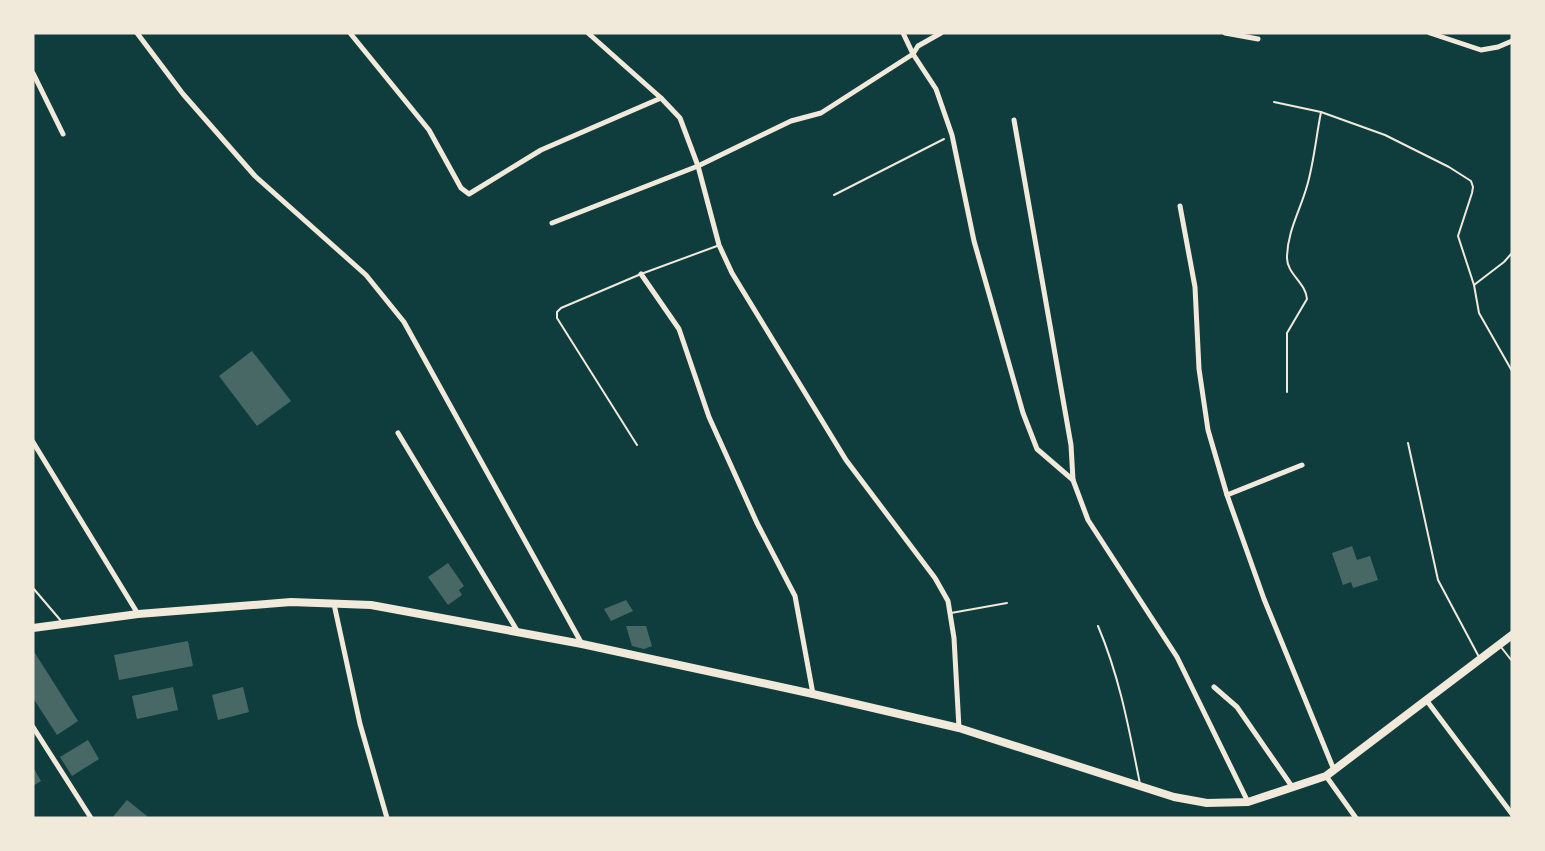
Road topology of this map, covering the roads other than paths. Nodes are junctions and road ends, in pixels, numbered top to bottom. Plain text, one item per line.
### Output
1 (137, 33) edge
2 (350, 33) edge
3 (588, 33) edge
4 (903, 33) edge
5 (941, 33) edge
6 (1225, 33) edge
7 (1430, 33) edge
8 (1258, 39) dead end
9 (1512, 41) edge
10 (913, 54) junction
11 (33, 73) edge
12 (661, 98) junction
13 (1274, 102) dead end
14 (1321, 112) junction
15 (1014, 120) dead end
16 (63, 134) dead end
17 (698, 166) junction
18 (1180, 206) dead end
19 (552, 223) dead end
20 (719, 246) junction
21 (1512, 253) edge
22 (641, 274) junction
23 (1473, 285) junction
24 (1512, 371) edge
25 (1287, 392) dead end
26 (398, 433) dead end
27 (33, 442) edge
28 (1408, 443) dead end
29 (637, 445) dead end
30 (1302, 465) dead end
31 (1073, 480) junction
32 (1227, 495) junction
33 (33, 588) edge
34 (334, 603) junction
35 (1007, 603) dead end
36 (951, 613) junction
37 (138, 614) junction
38 (64, 624) junction
39 (1098, 626) dead end
40 (33, 628) edge
41 (519, 632) junction
42 (1512, 635) edge
43 (582, 644) junction
44 (1499, 645) junction
45 (1480, 659) junction
46 (1512, 661) edge
47 (1214, 687) dead end
48 (813, 694) junction
49 (1427, 701) junction
50 (33, 727) edge
51 (959, 728) junction
52 (1330, 773) junction
53 (1140, 787) junction
54 (1293, 788) junction
55 (1248, 802) junction
56 (1512, 814) edge
57 (92, 818) edge
58 (387, 818) edge
59 (1356, 818) edge

1 - 43 street
2 - 12 street
3 - 12 street
4 - 10 street
5 - 10 street
6 - 8 street
7 - 9 street
10 - 17 street
10 - 31 street
11 - 16 street
12 - 17 street
13 - 14 lane
14 - 23 lane
14 - 25 lane
15 - 31 street
17 - 19 street
17 - 20 street
18 - 32 street
20 - 22 lane
20 - 36 street
21 - 23 lane
22 - 29 lane
22 - 48 street
23 - 24 lane
26 - 41 street
27 - 37 street
28 - 45 lane
30 - 32 street
31 - 55 street
32 - 52 street
33 - 38 lane
34 - 37 main road
34 - 41 main road
34 - 58 street
35 - 36 lane
36 - 51 street
37 - 38 main road
38 - 40 main road
39 - 53 lane
41 - 43 main road
42 - 44 main road
43 - 48 main road
44 - 45 main road
44 - 46 lane
45 - 49 main road
47 - 54 street
48 - 51 main road
49 - 52 main road
49 - 56 street
50 - 57 street
51 - 53 main road
52 - 54 main road
52 - 59 street
53 - 55 main road
54 - 55 main road

